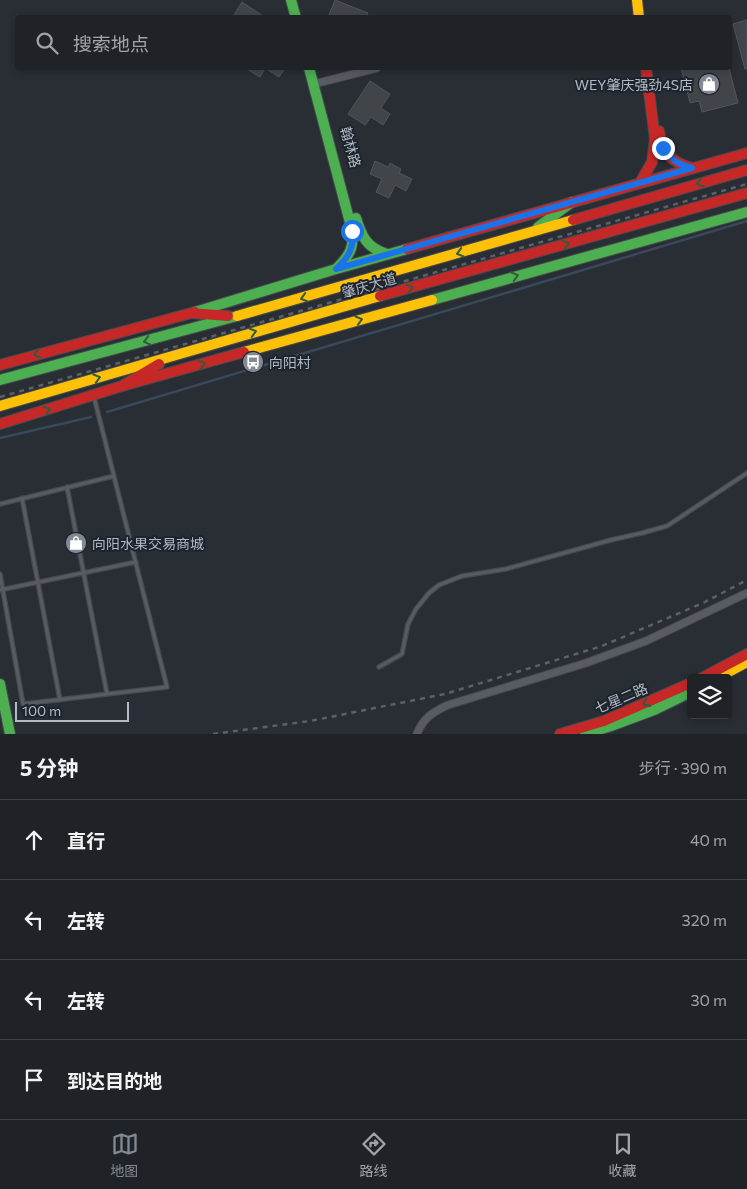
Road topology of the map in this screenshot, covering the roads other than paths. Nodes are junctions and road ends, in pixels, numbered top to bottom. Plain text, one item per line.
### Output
1 (291, 0) edge
2 (297, 0) edge
3 (637, 0) edge
4 (644, 0) edge
5 (295, 15) edge
6 (301, 15) edge
7 (640, 15) edge
8 (646, 15) edge
9 (310, 70) edge
10 (316, 70) edge
11 (369, 70) edge
12 (646, 70) edge
13 (652, 70) edge
14 (317, 83) junction
15 (747, 153) edge
16 (692, 168) junction
17 (747, 170) edge
18 (640, 183) junction
19 (747, 193) edge
20 (572, 202) junction
21 (747, 212) edge
22 (356, 232) junction
23 (529, 233) junction
24 (387, 254) junction
25 (336, 269) junction
26 (191, 313) junction
27 (238, 316) junction
28 (174, 356) junction
29 (0, 364) edge
30 (0, 380) edge
31 (122, 386) junction
32 (93, 395) junction
33 (0, 406) edge
34 (0, 424) edge
35 (747, 473) edge
36 (114, 476) junction
37 (67, 487) junction
38 (22, 498) junction
39 (0, 504) edge
40 (136, 562) junction
41 (84, 573) junction
42 (0, 574) edge
43 (38, 582) junction
44 (1, 590) edge
45 (747, 593) edge
46 (747, 654) edge
47 (747, 662) edge
48 (379, 667) dead end
49 (710, 674) edge
50 (725, 674) edge
51 (0, 684) edge
52 (687, 685) edge
53 (107, 694) junction
54 (687, 694) edge
55 (60, 700) junction
56 (10, 734) edge
57 (417, 734) edge
58 (560, 734) edge
59 (585, 734) edge

1 - 5 main road
2 - 6 main road
3 - 7 main road
4 - 8 main road
9 - 14 main road, 翰林路
10 - 14 main road, 翰林路
11 - 14 street
12 - 18 main road
13 - 16 main road
14 - 22 main road, 翰林路
15 - 16 main road
16 - 18 main road
17 -> 23 main road, 肇庆大道
18 - 20 main road
28 -> 19 main road, 肇庆大道
20 - 23 main road
20 - 24 main road
31 -> 21 main road
22 - 24 main road
22 - 25 main road
23 -> 27 main road, 肇庆大道
24 - 25 main road
25 - 26 main road
26 - 27 main road
26 -> 29 main road
27 -> 30 main road, 肇庆大道
28 - 31 main road
33 -> 28 main road, 肇庆大道
31 - 32 main road
34 -> 32 main road
32 - 36 lane
35 - 48 lane
36 - 37 lane
36 - 40 lane
37 - 38 lane
37 - 41 lane
38 - 39 lane
38 - 43 lane
40 - 41 lane
40 - 53 lane
41 - 43 lane
41 - 53 lane
42 - 44 lane
43 - 44 lane
43 - 55 lane
44 - 55 lane
45 - 57 street
46 - 49 main road
47 - 50 main road
51 - 56 main road
52 -> 58 main road, 七星二路
53 - 55 lane
54 - 59 main road, 七星二路

